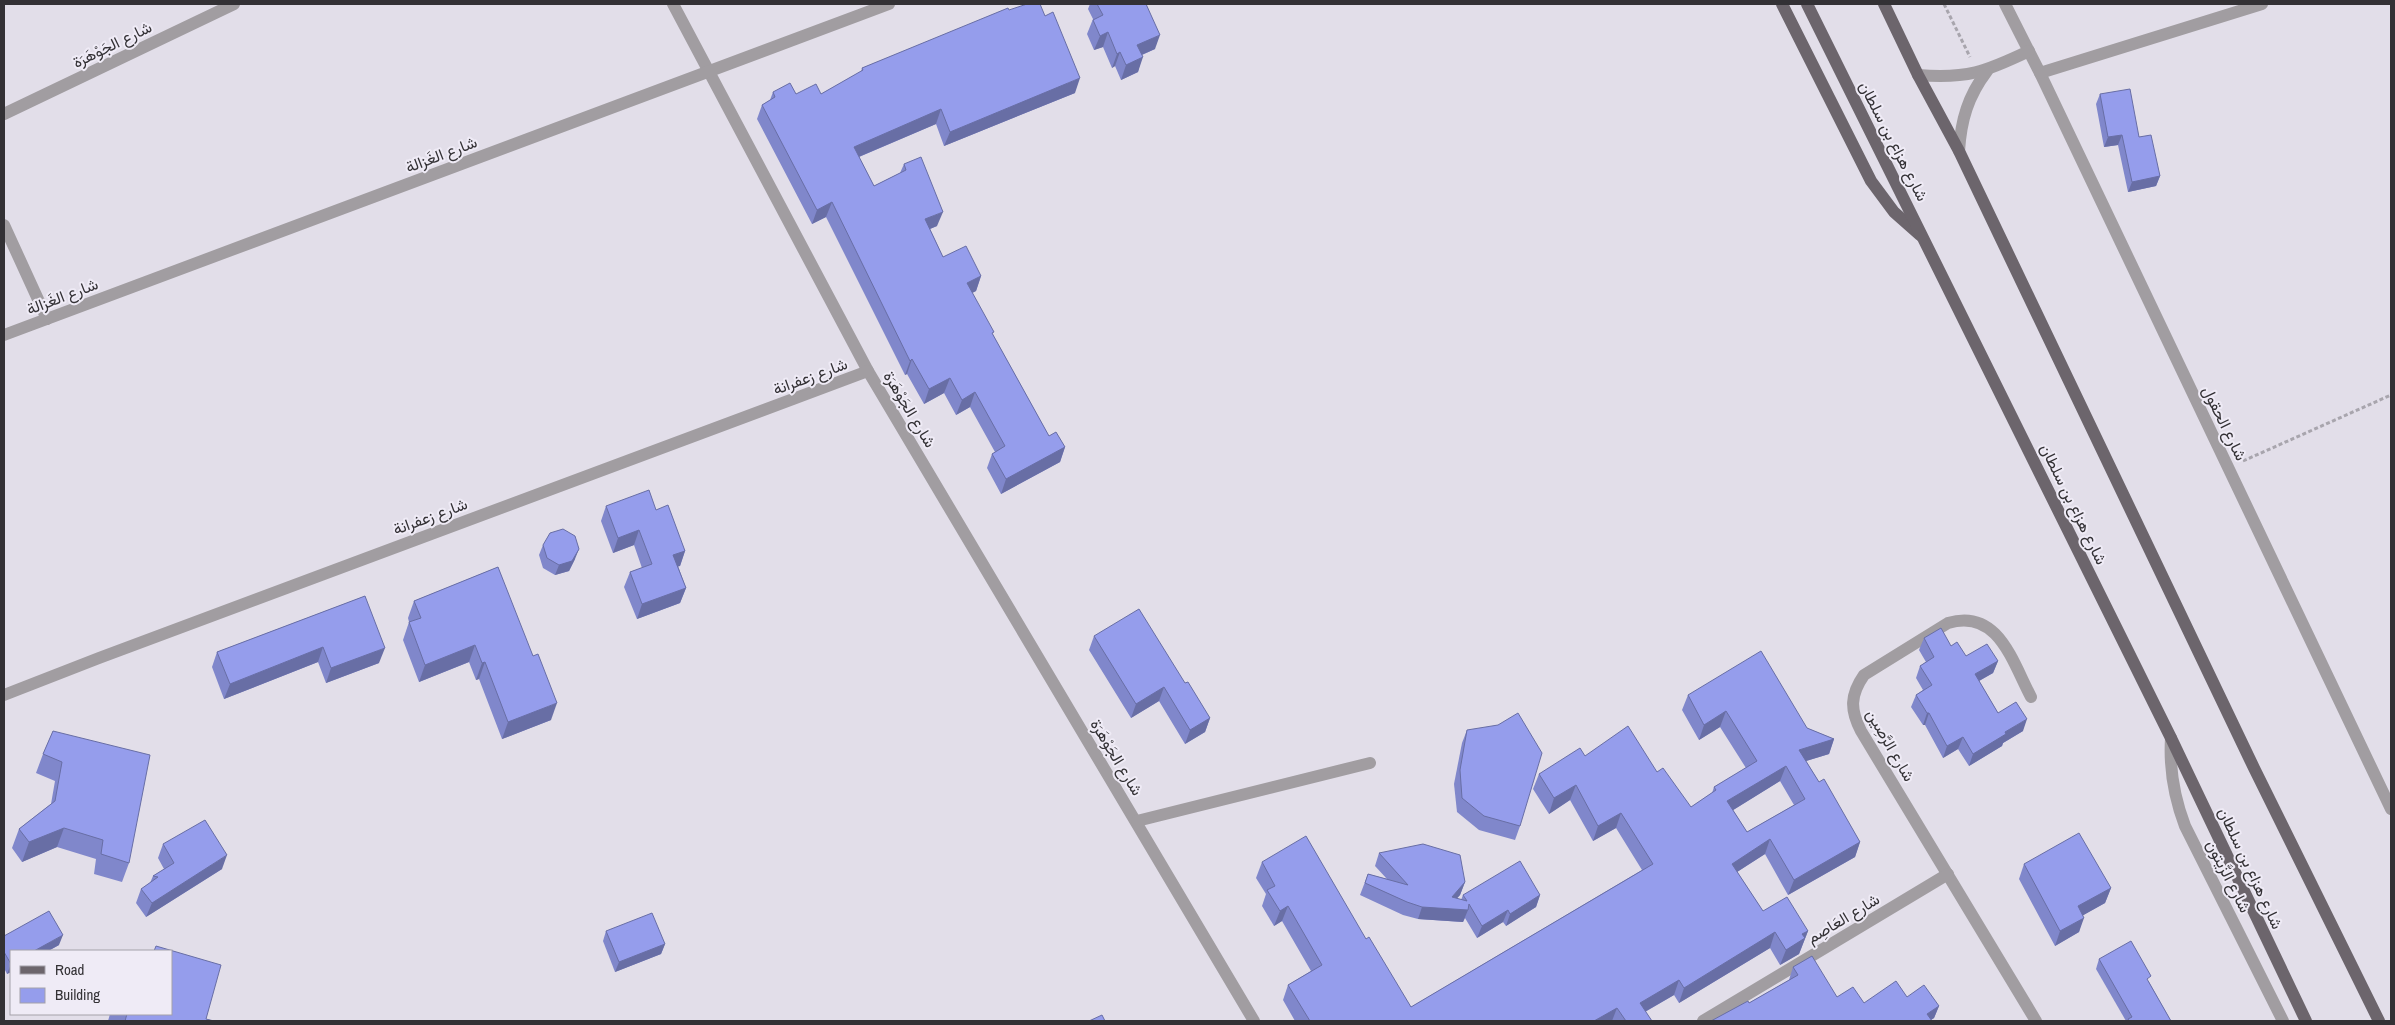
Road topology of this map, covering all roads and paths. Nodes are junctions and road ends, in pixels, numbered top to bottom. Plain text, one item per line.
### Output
1 (234, 4) edge
2 (673, 4) edge
3 (889, 4) edge
4 (1782, 4) edge
5 (1807, 4) edge
6 (1884, 4) edge
7 (1944, 4) edge
8 (2005, 4) edge
9 (2262, 4) edge
10 (2029, 51) junction
11 (709, 71) junction
12 (1982, 72) junction
13 (2040, 73) junction
14 (1918, 75) junction
15 (4, 114) edge
16 (1959, 151) junction
17 (4, 225) edge
18 (1924, 238) junction
19 (46, 319) junction
20 (4, 335) edge
21 (868, 371) junction
22 (2391, 395) edge
23 (2228, 468) junction
24 (4, 695) edge
25 (2030, 697) dead end
26 (2171, 738) junction
27 (1370, 764) dead end
28 (2391, 808) edge
29 (1137, 821) junction
30 (1948, 874) junction
31 (1254, 1021) edge
32 (1702, 1021) edge
33 (2036, 1021) edge
34 (2284, 1021) edge
35 (2306, 1021) edge
36 (2379, 1021) edge

1 - 15 street, شارع الجَوْهَرَة
2 - 11 street, شارع الجَوْهَرَة
3 - 11 street, شارع الغَزالة
4 - 18 main road
5 - 18 main road, شارع هزاع بن سلطان
6 - 14 main road
7 - 12 path
8 - 10 street, شارع الحقول
9 - 13 street
10 - 12 street
10 - 13 street, شارع الحقول
11 - 19 street, شارع الغَزالة
11 - 21 street, شارع الجَوْهَرَة
12 - 14 street
12 - 16 street
13 - 23 street, شارع الحقول
14 - 16 main road
16 - 36 main road
17 - 19 street
18 - 26 main road, شارع هزاع بن سلطان
19 - 20 street, شارع الغَزالة
21 - 24 street, شارع زعفرانة
21 - 29 street, شارع الجَوْهَرَة
22 - 23 path
23 - 28 street, شارع الحقول
25 - 30 street, شارع الرَّصِين
26 - 34 street, شارع الزَّيتون
26 - 35 main road, شارع هزاع بن سلطان
27 - 29 street, شارع الجَوْهَرَة
29 - 31 street, شارع الجَوْهَرَة
30 - 32 street, شارع العَاصِم
30 - 33 street, شارع الرَّصِين

